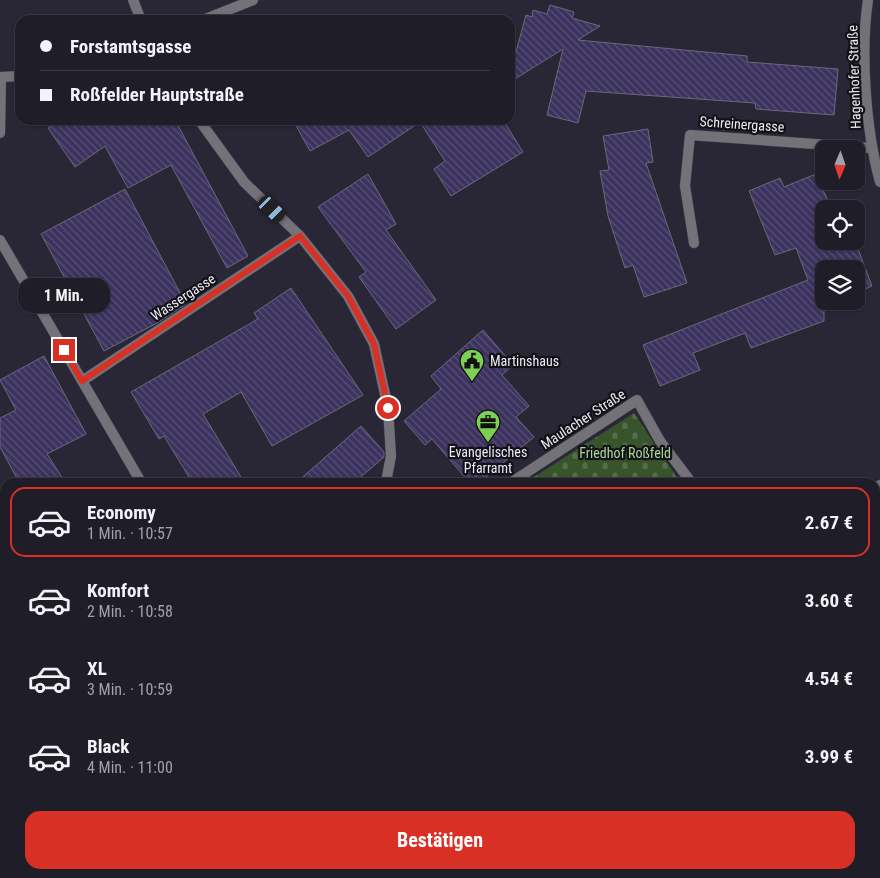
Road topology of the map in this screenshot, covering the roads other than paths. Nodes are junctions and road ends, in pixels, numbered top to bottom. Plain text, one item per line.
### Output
1 (133, 0) edge
2 (253, 0) edge
3 (868, 0) edge
4 (139, 15) edge
5 (216, 15) edge
6 (15, 76) edge
7 (1, 77) edge
8 (203, 125) edge
9 (0, 133) edge
10 (871, 148) junction
11 (880, 182) edge
12 (300, 236) junction
13 (0, 240) edge
14 (694, 243) dead end
15 (82, 381) junction
16 (139, 478) edge
17 (387, 478) edge
18 (518, 478) edge
19 (688, 478) edge

1 - 4 street
2 - 5 street
3 - 10 street, Hagenhofer Straße
6 - 7 street
7 - 9 street
8 - 12 street
10 - 11 street, Hagenhofer Straße
10 - 14 street, Schreinergasse
12 - 15 street, Wassergasse
12 - 17 street
13 - 15 street
15 - 16 street
18 - 19 street, Maulacher Straße

